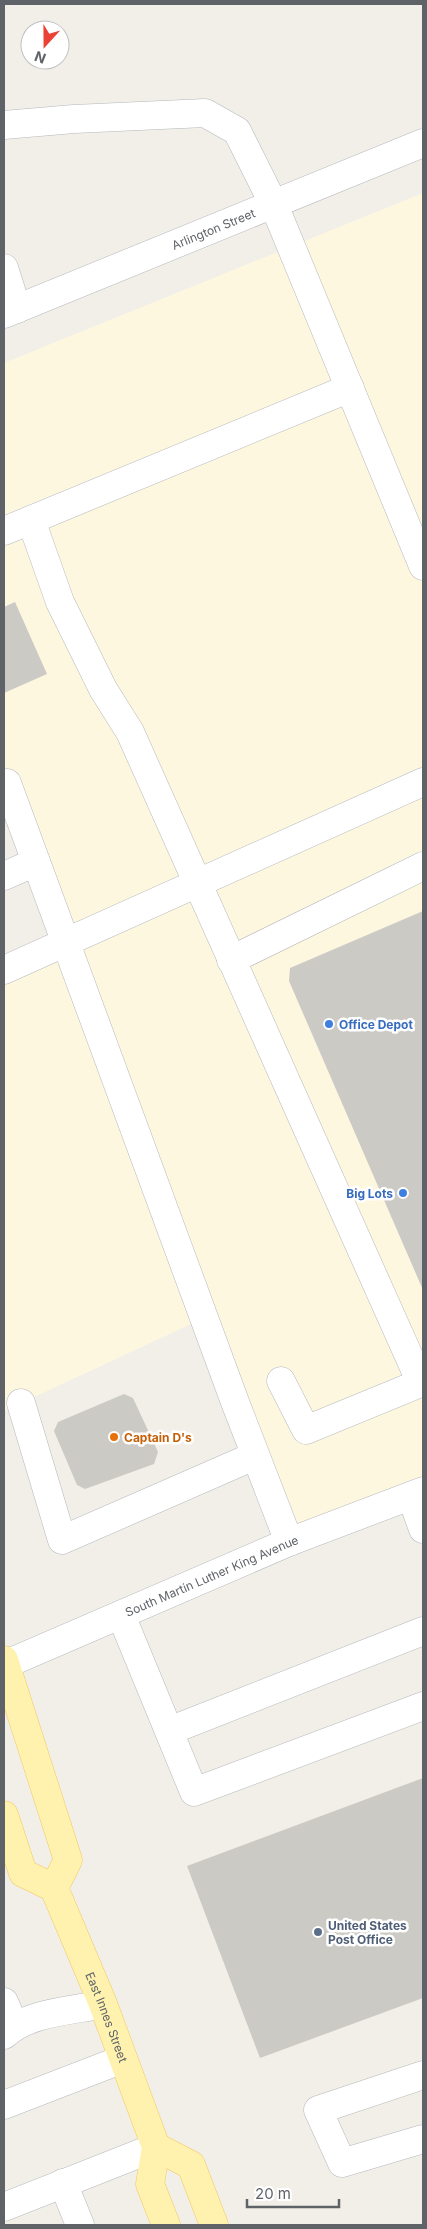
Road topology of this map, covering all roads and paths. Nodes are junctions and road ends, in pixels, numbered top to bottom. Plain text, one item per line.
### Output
1 (4, 125) edge
2 (423, 142) edge
3 (274, 205) junction
4 (4, 268) edge
5 (10, 312) edge
6 (350, 388) junction
7 (31, 520) junction
8 (4, 531) edge
9 (423, 566) edge
10 (423, 782) edge
11 (7, 783) dead end
12 (36, 862) junction
13 (423, 866) edge
14 (4, 876) edge
15 (197, 884) junction
16 (66, 943) junction
17 (231, 960) junction
18 (4, 970) edge
19 (281, 1381) dead end
20 (422, 1383) edge
21 (21, 1403) dead end
22 (240, 1417) junction
23 (245, 1460) junction
24 (417, 1494) edge
25 (423, 1529) edge
26 (281, 1546) junction
27 (121, 1615) junction
28 (423, 1630) edge
29 (4, 1663) edge
30 (423, 1706) edge
31 (169, 1731) junction
32 (4, 1815) edge
33 (54, 1888) junction
34 (103, 2004) junction
35 (7, 2021) edge
36 (123, 2058) junction
37 (423, 2075) edge
38 (4, 2105) edge
39 (423, 2139) edge
40 (156, 2147) junction
41 (63, 2183) junction
42 (4, 2207) edge
43 (80, 2225) edge
44 (166, 2225) edge
45 (214, 2225) edge

1 - 3 street
2 - 3 street, Arlington Street
3 - 5 street, Arlington Street
3 - 6 street
4 - 5 street
6 - 7 street
6 - 9 street
7 - 8 street
7 - 15 street
10 - 15 street
11 - 12 street
12 - 14 street
12 - 16 street
13 - 17 street
15 - 16 street
15 - 17 street
16 - 18 street
16 - 22 street
17 - 20 street
19 - 20 street
21 - 23 street
22 - 23 street
22 - 26 street
23 - 26 street
24 - 25 street
24 - 26 street, South Martin Luther King Avenue
26 - 27 street, South Martin Luther King Avenue
27 - 29 street, South Martin Luther King Avenue
27 - 31 street
28 - 31 street
29 - 33 main road
30 - 31 street
32 - 33 main road
33 - 34 main road, East Innes Street
34 - 35 street
34 - 36 main road, East Innes Street
36 - 38 street
36 - 40 main road, East Innes Street
37 - 39 street
40 - 41 street
40 - 44 main road, East Innes Street
40 - 45 main road
41 - 42 street
41 - 43 street

